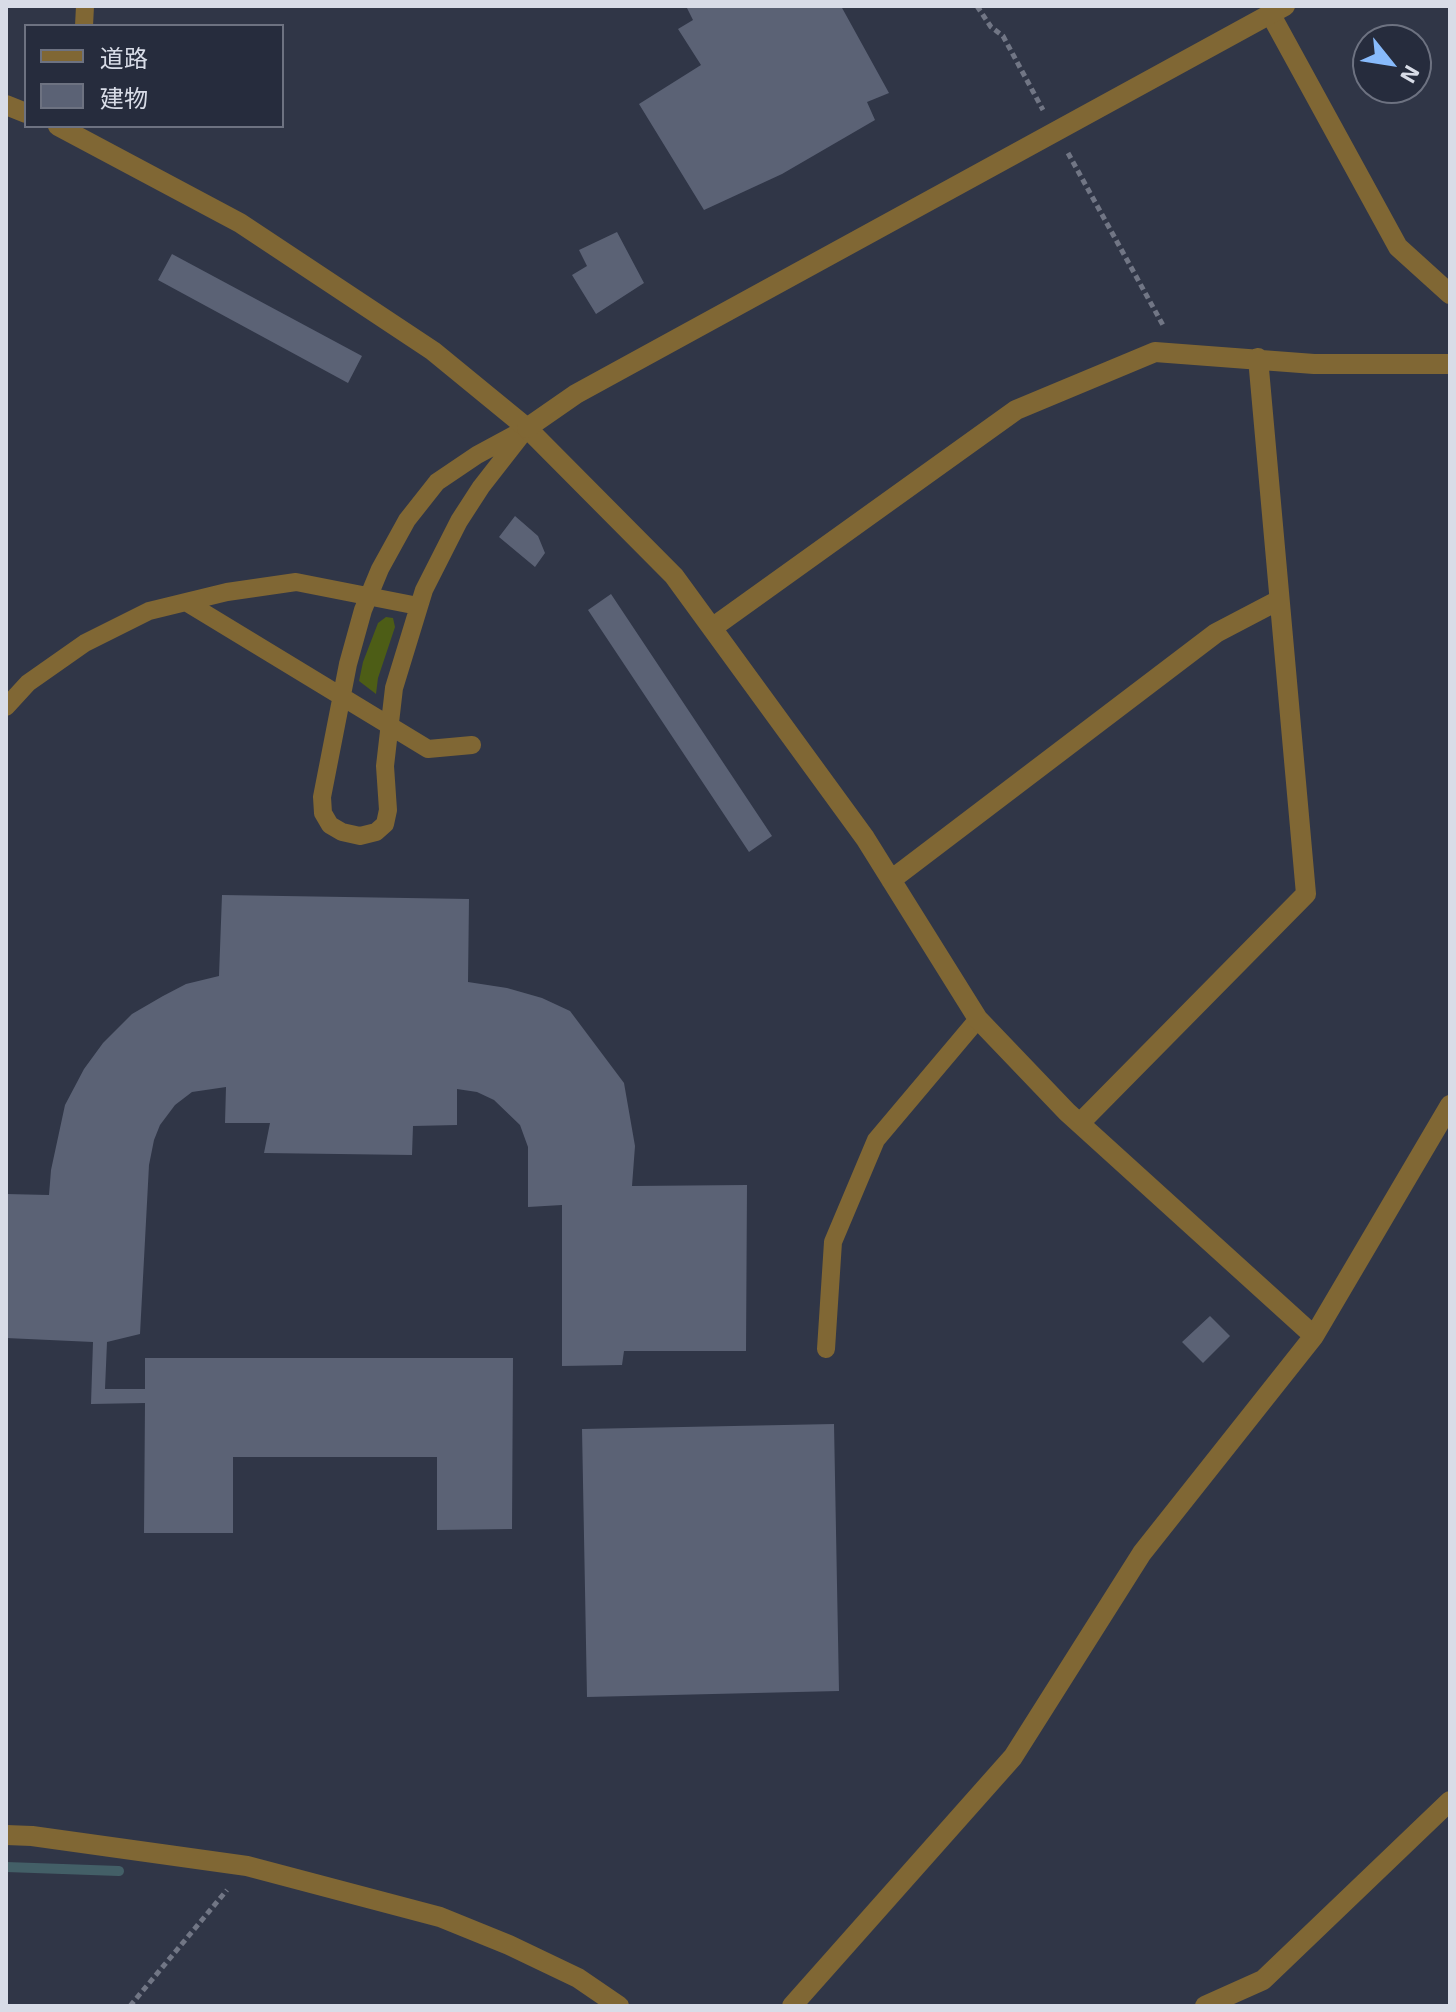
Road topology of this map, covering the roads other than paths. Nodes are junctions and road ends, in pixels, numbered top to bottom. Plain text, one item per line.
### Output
1 (1278, 10) edge
2 (68, 128) edge
3 (1450, 294) edge
4 (1258, 358) junction
5 (1450, 364) edge
6 (527, 428) junction
7 (368, 596) junction
8 (1279, 600) junction
9 (186, 602) junction
10 (418, 606) junction
11 (712, 628) junction
12 (341, 696) junction
13 (6, 707) edge
14 (388, 725) junction
15 (472, 745) dead end
16 (891, 880) junction
17 (978, 1019) junction
18 (1450, 1105) edge
19 (1080, 1123) junction
20 (1314, 1336) junction
21 (826, 1349) dead end
22 (1450, 1801) edge
23 (6, 1835) edge
24 (619, 2006) edge
25 (792, 2006) edge
26 (1205, 2006) edge

1 - 3 street
1 - 6 street
2 - 6 street
4 - 5 street
4 - 8 street
4 - 11 street
6 - 7 lane
6 - 10 lane
6 - 11 street
7 - 9 lane
7 - 10 lane
7 - 12 lane
8 - 16 street
8 - 19 street
9 - 12 lane
9 - 13 lane
10 - 14 lane
11 - 16 street
12 - 14 lane
12 - 14 lane
14 - 15 lane
16 - 17 street
17 - 19 street
17 - 21 lane
18 - 20 street
19 - 20 street
20 - 25 street
22 - 26 street
23 - 24 street

